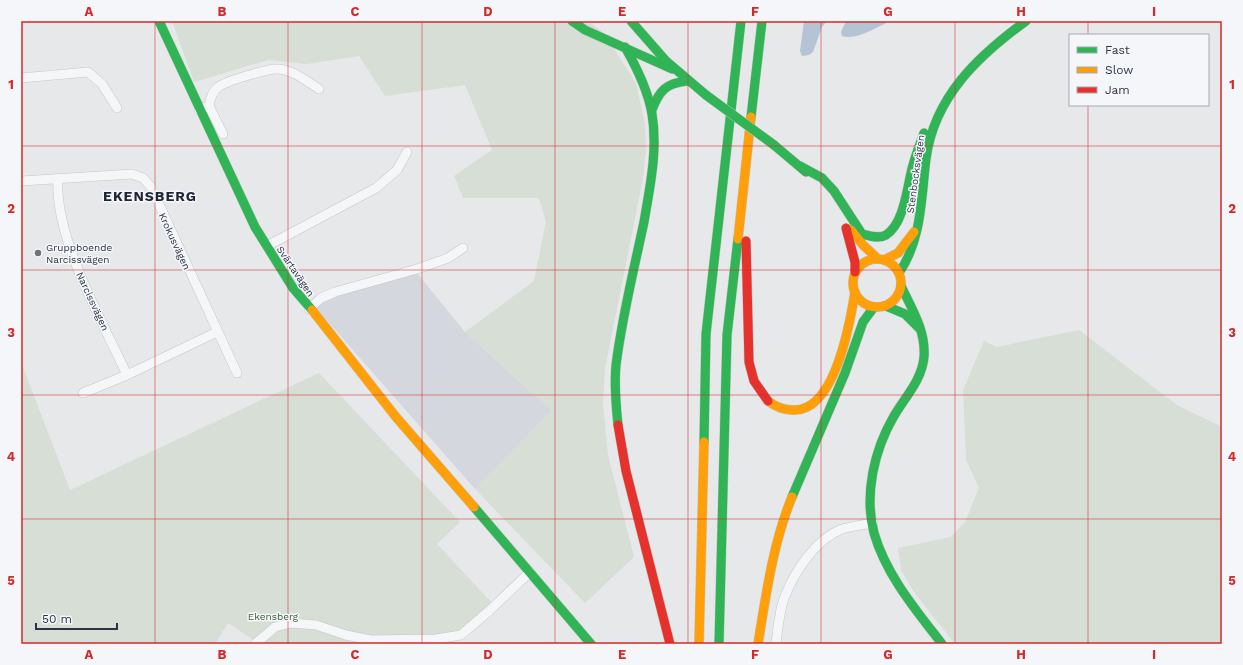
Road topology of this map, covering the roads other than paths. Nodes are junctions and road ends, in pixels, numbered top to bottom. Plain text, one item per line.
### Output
1 (159, 21) edge
2 (572, 21) edge
3 (631, 21) edge
4 (741, 21) edge
5 (762, 21) edge
6 (1026, 21) edge
7 (625, 47) junction
8 (672, 69) junction
9 (21, 78) edge
10 (687, 81) junction
11 (320, 89) dead end
12 (950, 93) junction
13 (209, 106) junction
14 (117, 108) dead end
15 (199, 110) junction
16 (652, 110) junction
17 (223, 134) dead end
18 (407, 152) dead end
19 (800, 166) junction
20 (744, 169) junction
21 (58, 178) junction
22 (21, 181) edge
23 (843, 220) junction
24 (919, 224) junction
25 (267, 246) junction
26 (462, 248) dead end
27 (881, 259) junction
28 (855, 272) junction
29 (899, 273) junction
30 (901, 286) junction
31 (855, 292) junction
32 (886, 306) junction
33 (874, 307) junction
34 (309, 309) junction
35 (921, 330) junction
36 (218, 332) junction
37 (237, 373) dead end
38 (127, 375) junction
39 (83, 393) dead end
40 (872, 523) junction
41 (530, 572) junction
42 (255, 644) edge
43 (591, 644) edge
44 (670, 644) edge
45 (699, 644) edge
46 (719, 644) edge
47 (758, 644) edge
48 (776, 644) edge
49 (942, 644) edge

1 - 15 main road, Svärtavägen
2 - 7 main road
3 - 8 main road
4 - 45 main road
5 - 20 main road
6 - 12 main road, Stenbocksvägen
7 - 8 main road
7 - 16 main road
8 - 10 main road
9 - 14 street
10 - 16 main road
10 - 19 main road, bridge
11 - 13 street
12 - 19 main road
12 - 24 main road, Stenbocksvägen
13 - 15 street
13 - 17 street
15 - 25 main road, Svärtavägen
16 - 44 main road
18 - 25 street
19 - 23 main road
20 - 31 main road
20 - 46 main road
21 - 22 street, Krokusvägen
21 - 36 street, Krokusvägen
21 - 38 street, Narcissvägen
23 - 27 main road
23 - 28 main road
24 - 27 main road, Stenbocksvägen
24 - 29 main road, Stenbocksvägen
25 - 34 main road, Svärtavägen
26 - 34 street
27 - 28 main road
27 - 29 main road
28 - 31 main road
29 - 30 main road
30 - 32 main road
30 - 35 main road
31 - 33 main road
32 - 33 main road
32 - 35 main road
33 - 47 main road
34 - 41 main road, Svärtavägen
35 - 40 main road
36 - 37 street, Krokusvägen
36 - 38 street
38 - 39 street
40 - 48 street
40 - 49 main road
41 - 42 street
41 - 43 main road, Svärtavägen

